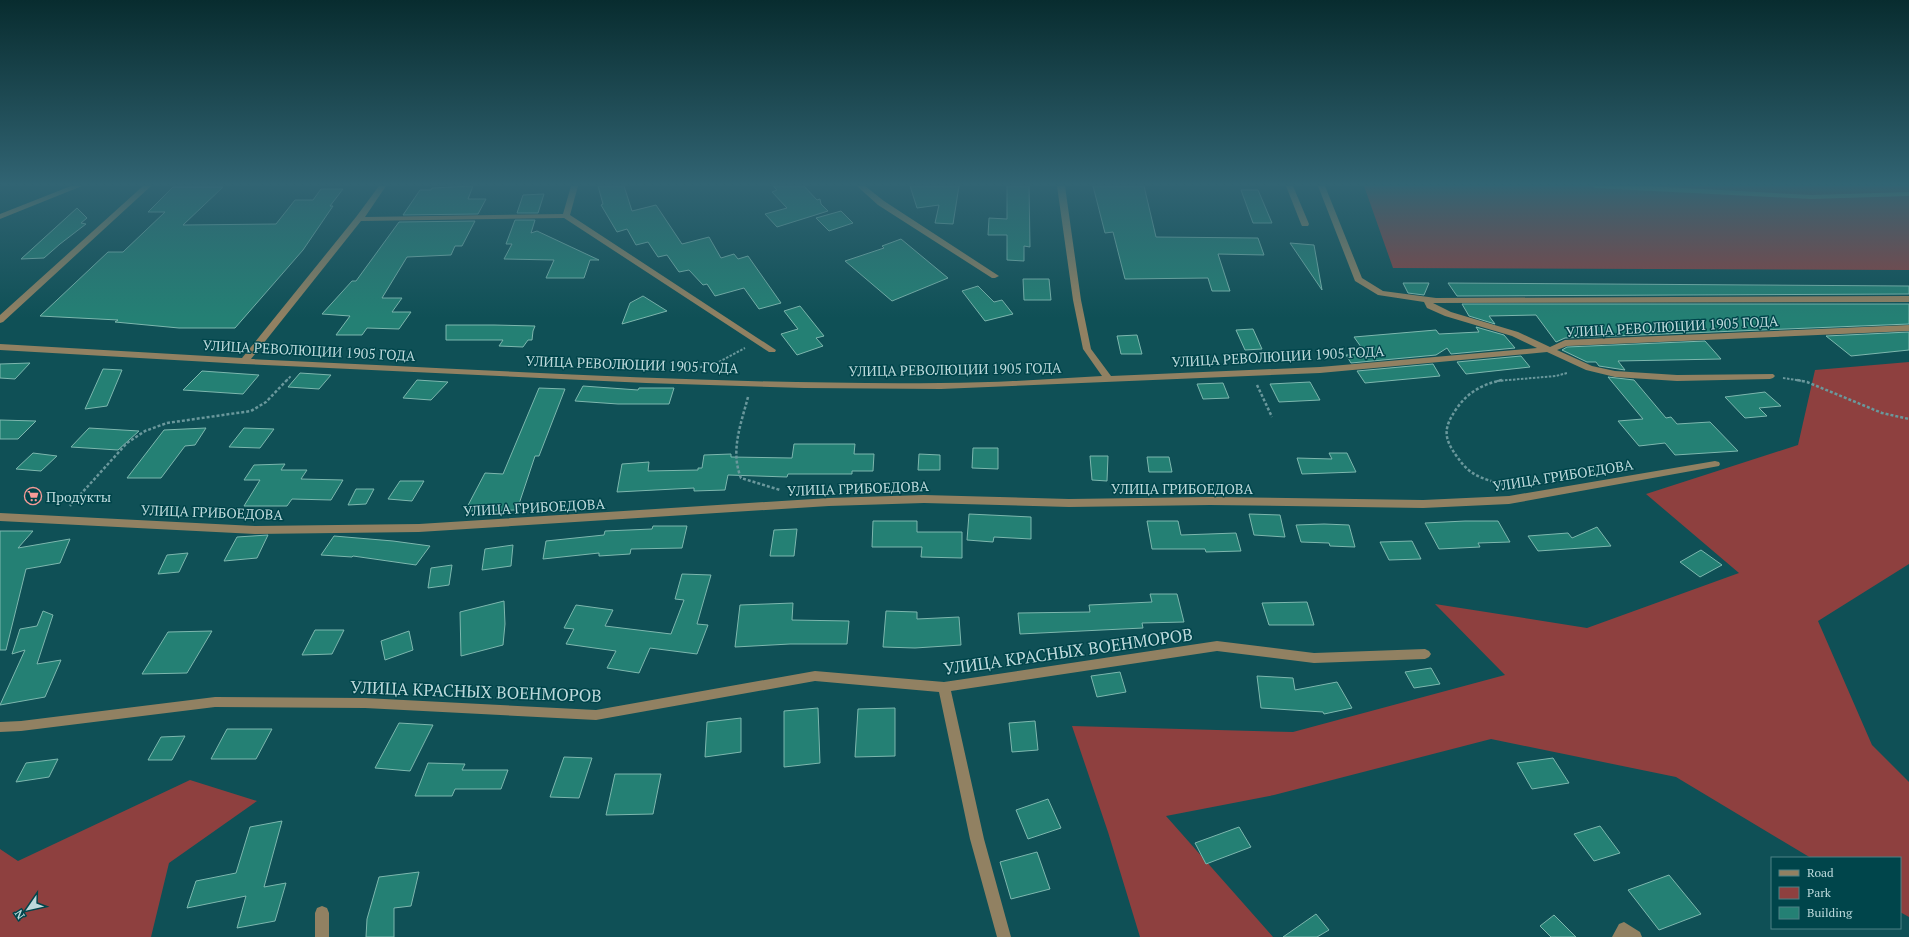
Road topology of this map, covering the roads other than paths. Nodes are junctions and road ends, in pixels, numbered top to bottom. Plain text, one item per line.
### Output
1 (100, 230) edge
2 (350, 230) edge
3 (587, 230) edge
4 (923, 230) edge
5 (1067, 230) edge
6 (1338, 230) edge
7 (995, 276) dead end
8 (1909, 298) edge
9 (1427, 300) junction
10 (0, 320) edge
11 (1909, 328) edge
12 (0, 347) edge
13 (772, 350) dead end
14 (1552, 350) junction
15 (244, 361) junction
16 (1770, 376) road end
17 (1109, 379) junction
18 (1715, 464) dead end
19 (0, 517) edge
20 (1425, 654) dead end
21 (944, 687) junction
22 (0, 727) edge
23 (322, 913) dead end
24 (322, 937) edge
25 (1004, 937) edge
26 (1619, 937) edge
27 (1635, 937) edge

1 - 10 street
2 - 15 street
3 - 13 street
4 - 7 street
5 - 17 street
6 - 9 street
8 - 9 street
9 - 14 street
11 - 14 street, УЛИЦА РЕВОЛЮЦИИ 1905 ГОДА
12 - 15 street, УЛИЦА РЕВОЛЮЦИИ 1905 ГОДА
14 - 16 street
14 - 17 street, УЛИЦА РЕВОЛЮЦИИ 1905 ГОДА
15 - 17 street, УЛИЦА РЕВОЛЮЦИИ 1905 ГОДА
18 - 19 street, УЛИЦА ГРИБОЕДОВА
20 - 21 street, УЛИЦА КРАСНЫХ ВОЕНМОРОВ
21 - 22 street, УЛИЦА КРАСНЫХ ВОЕНМОРОВ
21 - 25 street
23 - 24 street
26 - 27 street

